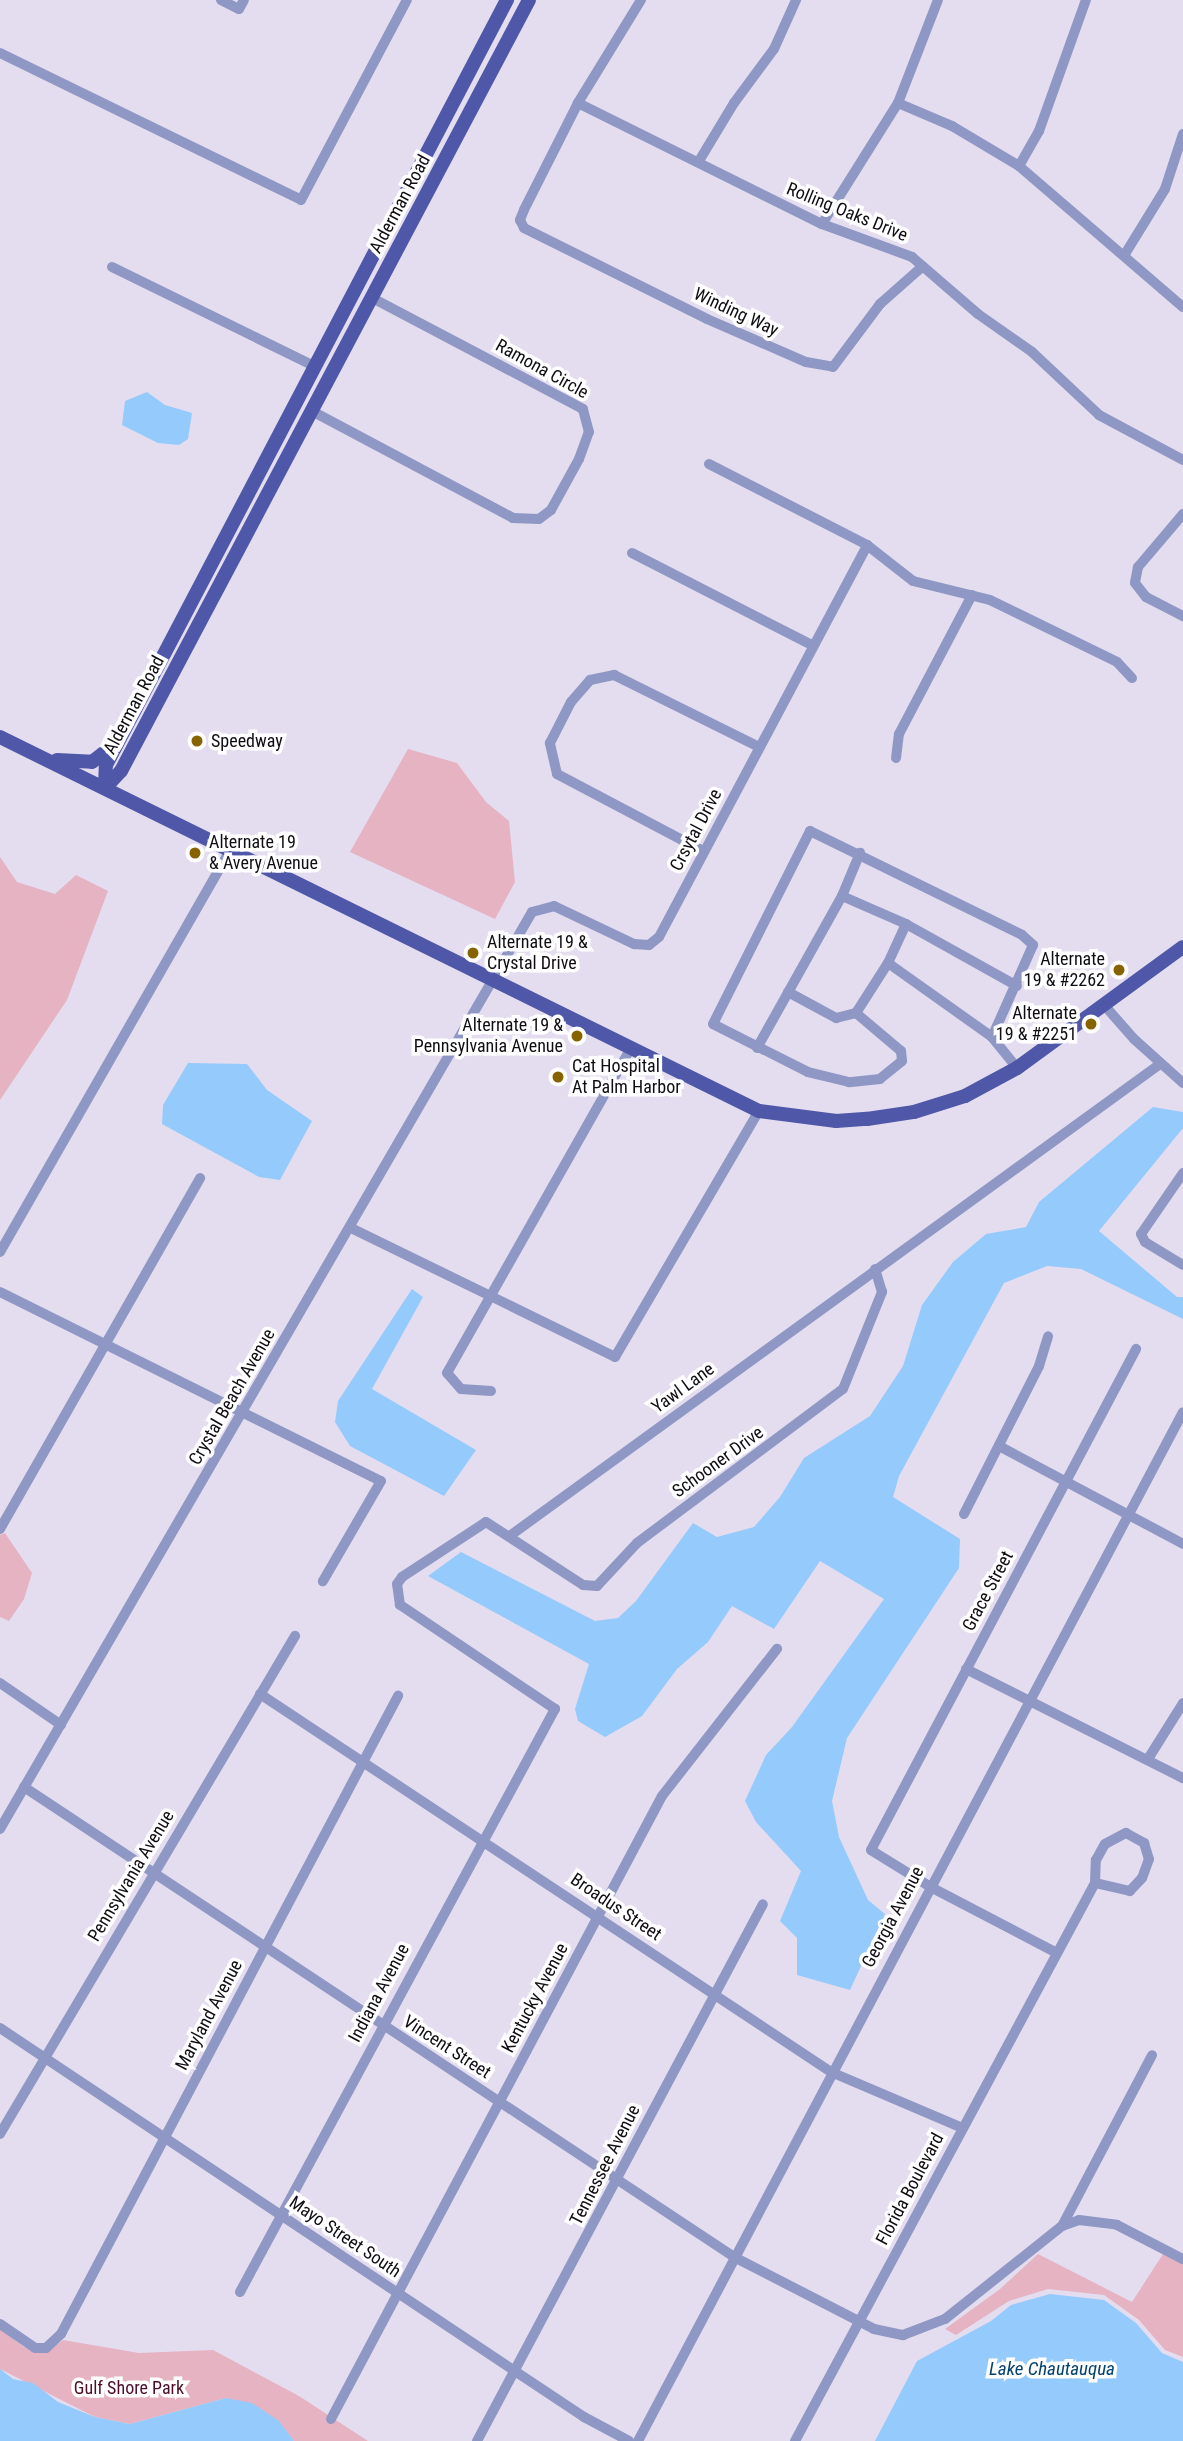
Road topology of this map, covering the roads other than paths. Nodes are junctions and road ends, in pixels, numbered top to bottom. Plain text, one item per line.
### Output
1 (221, 0) edge
2 (244, 0) edge
3 (407, 0) edge
4 (507, 0) edge
5 (529, 0) edge
6 (640, 0) edge
7 (796, 0) edge
8 (938, 0) edge
9 (1086, 0) edge
10 (0, 53) edge
11 (578, 103) junction
12 (898, 103) junction
13 (1183, 134) edge
14 (699, 161) junction
15 (1019, 166) junction
16 (822, 224) junction
17 (1125, 254) junction
18 (923, 266) junction
19 (112, 267) dead end
20 (371, 297) junction
21 (1183, 307) edge
22 (314, 366) junction
23 (310, 410) junction
24 (1183, 460) edge
25 (709, 464) dead end
26 (1183, 514) edge
27 (867, 545) junction
28 (632, 553) dead end
29 (972, 595) junction
30 (1183, 616) edge
31 (812, 645) junction
32 (1132, 678) dead end
33 (0, 737) edge
34 (119, 738) junction
35 (759, 747) junction
36 (41, 757) junction
37 (895, 758) dead end
38 (105, 788) junction
39 (230, 850) junction
40 (704, 851) junction
41 (860, 853) junction
42 (842, 896) junction
43 (906, 924) junction
44 (1183, 947) edge
45 (888, 963) junction
46 (495, 982) junction
47 (1017, 986) junction
48 (788, 992) junction
49 (1105, 1006) junction
50 (856, 1013) junction
51 (992, 1037) junction
52 (757, 1048) junction
53 (630, 1050) junction
54 (1160, 1064) junction
55 (1017, 1068) junction
56 (1183, 1083) edge
57 (759, 1111) junction
58 (1183, 1173) edge
59 (200, 1178) dead end
60 (351, 1228) junction
61 (0, 1252) edge
62 (1183, 1265) edge
63 (875, 1269) junction
64 (0, 1292) edge
65 (489, 1297) junction
66 (1048, 1336) dead end
67 (104, 1344) junction
68 (1136, 1349) dead end
69 (491, 1391) dead end
70 (244, 1412) junction
71 (1183, 1412) edge
72 (999, 1446) junction
73 (1066, 1481) junction
74 (964, 1514) dead end
75 (1127, 1516) junction
76 (0, 1529) edge
77 (511, 1535) junction
78 (1183, 1544) edge
79 (323, 1581) dead end
80 (295, 1636) dead end
81 (777, 1649) dead end
82 (966, 1670) junction
83 (0, 1683) edge
84 (260, 1694) junction
85 (398, 1696) dead end
86 (1028, 1703) junction
87 (1183, 1703) edge
88 (61, 1724) junction
89 (1147, 1759) junction
90 (364, 1760) junction
91 (1183, 1779) edge
92 (24, 1787) junction
93 (0, 1829) edge
94 (482, 1838) junction
95 (152, 1873) junction
96 (1094, 1882) junction
97 (929, 1886) junction
98 (763, 1904) dead end
99 (599, 1916) junction
100 (264, 1949) junction
101 (1055, 1952) junction
102 (714, 1993) junction
103 (382, 2025) junction
104 (0, 2028) edge
105 (1152, 2055) dead end
106 (45, 2057) junction
107 (831, 2072) junction
108 (499, 2102) junction
109 (962, 2128) junction
110 (0, 2134) edge
111 (164, 2137) junction
112 (617, 2179) junction
113 (280, 2214) junction
114 (1062, 2226) junction
115 (734, 2256) junction
116 (1183, 2259) edge
117 (240, 2292) dead end
118 (399, 2294) junction
119 (860, 2321) junction
120 (0, 2324) edge
121 (517, 2371) junction
122 (331, 2419) dead end
123 (477, 2441) edge
124 (629, 2441) edge
125 (638, 2441) edge
126 (795, 2441) edge

1 - 2 street
3 - 10 street
4 - 22 main road, Alderman Road
5 - 20 main road, Alderman Road
6 - 11 street
7 - 14 street
8 - 12 street
9 - 15 street
11 - 14 street, Rolling Oaks Drive
11 - 18 street, Winding Way
12 - 15 street
12 - 16 street
13 - 17 street
14 - 16 street, Rolling Oaks Drive
15 - 17 street
16 - 18 street, Rolling Oaks Drive
17 - 21 street
18 - 24 street, Rolling Oaks Drive
19 - 22 street
20 - 23 main road, Alderman Road
20 - 23 street, Ramona Circle
22 - 34 main road, Alderman Road
23 - 38 main road, Alderman Road
25 - 27 street
26 - 30 street
27 - 29 street
27 - 31 street, Crsytal Drive
28 - 31 street
29 - 32 street
29 - 37 street
31 - 35 street, Crsytal Drive
33 - 36 main road
34 - 36 main road
34 - 38 main road, Alderman Road
35 - 40 street, Crsytal Drive
35 - 40 street
36 - 38 main road
38 - 39 main road
39 - 46 main road
39 - 61 street
40 - 46 street, Crsytal Drive
41 - 42 street
41 - 47 street
41 - 52 street
42 - 43 street
42 - 48 street
43 - 45 street
43 - 47 street
44 - 49 main road
45 - 50 street
45 - 51 street
46 - 53 main road
46 - 60 street, Crystal Beach Avenue
47 - 51 street
48 - 50 street
48 - 52 street
49 - 54 street
49 - 55 main road
50 - 52 street
51 - 55 street
53 - 57 main road
53 - 65 street
54 - 56 street
54 - 63 street, Yawl Lane
55 - 57 main road
57 - 65 street
58 - 62 street
59 - 67 street
60 - 65 street
60 - 70 street, Crystal Beach Avenue
63 - 77 street, Yawl Lane
63 - 77 street, Schooner Drive
64 - 67 street
65 - 69 street
66 - 72 street
67 - 70 street
67 - 76 street
68 - 73 street, Grace Street
70 - 79 street
70 - 88 street, Crystal Beach Avenue
71 - 75 street, Georgia Avenue
72 - 73 street
72 - 74 street
73 - 75 street
73 - 82 street, Grace Street
75 - 78 street
75 - 86 street, Georgia Avenue
77 - 94 street, Indiana Avenue
80 - 84 street, Pennsylvania Avenue
81 - 99 street, Kentucky Avenue
82 - 86 street
82 - 97 street, Grace Street
83 - 88 street
84 - 90 street, Broadus Street
84 - 95 street, Pennsylvania Avenue
85 - 90 street, Maryland Avenue
86 - 89 street
86 - 97 street, Georgia Avenue
87 - 89 street
88 - 92 street, Crystal Beach Avenue
89 - 91 street
90 - 94 street, Broadus Street
90 - 100 street, Maryland Avenue
92 - 93 street, Crystal Beach Avenue
92 - 95 street, Vincent Street
94 - 99 street, Broadus Street
94 - 103 street, Indiana Avenue
95 - 100 street, Vincent Street
95 - 106 street, Pennsylvania Avenue
96 - 96 street
96 - 101 street, Florida Boulevard
97 - 101 street
97 - 107 street, Georgia Avenue
98 - 102 street, Tennessee Avenue
99 - 102 street, Broadus Street
99 - 108 street, Kentucky Avenue
100 - 103 street, Vincent Street
100 - 111 street, Maryland Avenue
101 - 109 street, Florida Boulevard
102 - 107 street, Broadus Street
102 - 112 street, Tennessee Avenue
103 - 108 street, Vincent Street
103 - 113 street, Indiana Avenue
104 - 106 street, Mayo Street South
105 - 114 street
106 - 110 street, Pennsylvania Avenue
106 - 111 street, Mayo Street South
107 - 109 street, Broadus Street
107 - 115 street, Georgia Avenue
108 - 112 street, Vincent Street
108 - 118 street, Kentucky Avenue
109 - 119 street, Florida Boulevard
111 - 113 street, Mayo Street South
111 - 120 street, Maryland Avenue
112 - 115 street, Vincent Street
112 - 121 street, Tennessee Avenue
113 - 117 street, Indiana Avenue
113 - 118 street, Mayo Street South
114 - 116 street
114 - 119 street, Vincent Street
115 - 119 street, Vincent Street
115 - 125 street, Georgia Avenue
118 - 121 street, Mayo Street South
118 - 122 street, Kentucky Avenue
119 - 126 street, Florida Boulevard
121 - 123 street, Tennessee Avenue
121 - 124 street, Mayo Street South

